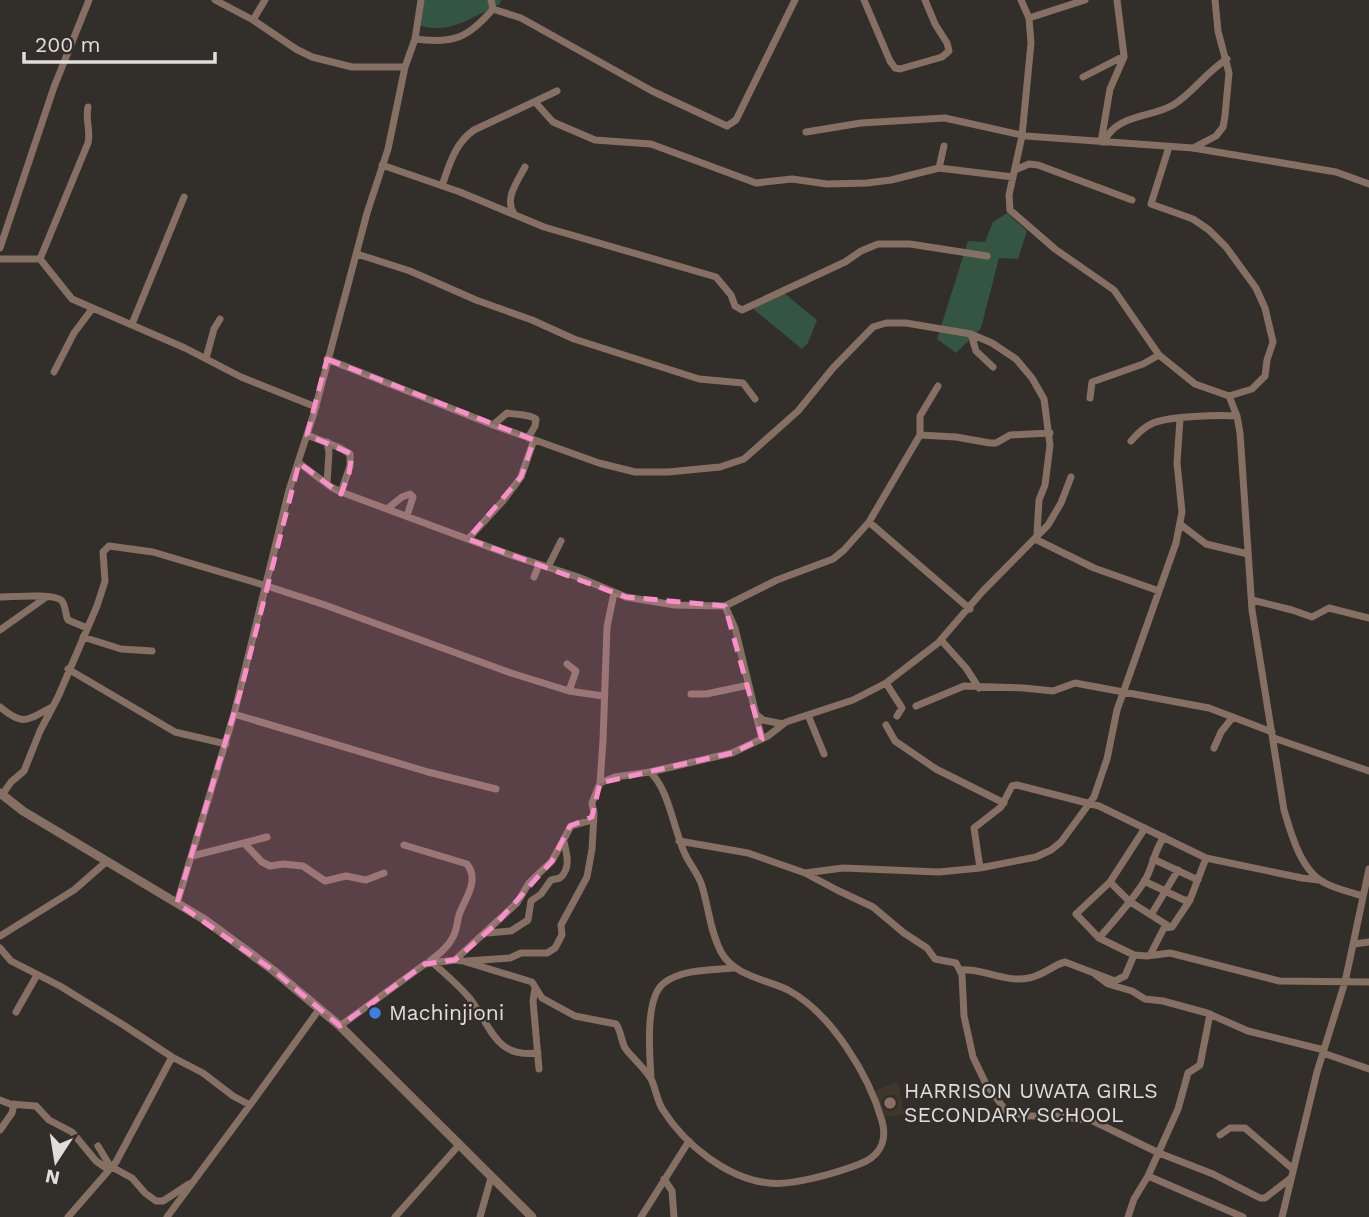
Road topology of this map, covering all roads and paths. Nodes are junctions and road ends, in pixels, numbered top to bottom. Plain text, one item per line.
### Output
1 (89, 0) edge
2 (215, 0) edge
3 (265, 0) edge
4 (421, 0) edge
5 (491, 0) edge
6 (795, 0) edge
7 (864, 0) edge
8 (925, 0) edge
9 (1021, 0) edge
10 (1084, 0) edge
11 (1117, 0) edge
12 (1215, 0) edge
13 (494, 9) junction
14 (1029, 18) junction
15 (253, 20) junction
16 (415, 39) junction
17 (1124, 56) junction
18 (1227, 59) junction
19 (405, 67) junction
20 (1083, 76) dead end
21 (557, 91) dead end
22 (536, 103) junction
23 (88, 107) dead end
24 (806, 132) dead end
25 (1022, 136) junction
26 (1211, 140) junction
27 (1102, 142) junction
28 (944, 146) dead end
29 (1169, 147) junction
30 (1193, 148) junction
31 (1215, 153) junction
32 (382, 165) junction
33 (525, 167) dead end
34 (939, 168) junction
35 (1014, 174) junction
36 (1369, 184) edge
37 (442, 186) junction
38 (510, 196) junction
39 (184, 197) dead end
40 (1132, 200) dead end
41 (497, 207) junction
42 (515, 214) junction
43 (0, 248) edge
44 (357, 254) junction
45 (987, 256) dead end
46 (0, 259) edge
47 (40, 259) junction
48 (92, 309) junction
49 (220, 319) dead end
50 (132, 324) junction
51 (971, 334) junction
52 (1159, 355) junction
53 (206, 358) junction
54 (327, 359) junction
55 (993, 367) dead end
56 (54, 372) dead end
57 (939, 387) dead end
58 (1229, 396) junction
59 (1090, 398) dead end
60 (755, 399) dead end
61 (316, 407) junction
62 (1237, 416) junction
63 (1180, 419) junction
64 (493, 425) junction
65 (1049, 433) junction
66 (307, 435) junction
67 (920, 435) junction
68 (531, 439) junction
69 (1131, 441) dead end
70 (327, 442) junction
71 (299, 463) junction
72 (1071, 477) dead end
73 (327, 484) junction
74 (341, 492) junction
75 (387, 509) junction
76 (407, 516) junction
77 (869, 522) junction
78 (1180, 524) junction
79 (1036, 536) junction
80 (468, 540) junction
81 (561, 541) dead end
82 (1248, 554) junction
83 (544, 566) junction
84 (534, 577) dead end
85 (267, 586) junction
86 (1158, 591) junction
87 (614, 593) junction
88 (0, 597) edge
89 (46, 597) junction
90 (1252, 600) junction
91 (725, 606) junction
92 (970, 609) junction
93 (1369, 618) edge
94 (87, 628) junction
95 (0, 630) edge
96 (83, 637) junction
97 (941, 640) junction
98 (152, 651) dead end
99 (567, 664) dead end
100 (68, 669) junction
101 (886, 683) junction
102 (749, 685) junction
103 (979, 688) junction
104 (569, 691) junction
105 (691, 694) dead end
106 (1124, 694) junction
107 (603, 696) junction
108 (916, 706) dead end
109 (0, 707) edge
110 (52, 707) junction
111 (234, 714) junction
112 (757, 714) junction
113 (808, 715) junction
114 (897, 716) dead end
115 (1233, 717) junction
116 (783, 724) junction
117 (886, 725) dead end
118 (1273, 735) junction
119 (762, 739) junction
120 (226, 744) junction
121 (1214, 748) dead end
122 (824, 754) dead end
123 (1369, 771) edge
124 (650, 772) junction
125 (600, 783) junction
126 (496, 789) dead end
127 (1, 794) edge
128 (1004, 803) junction
129 (1090, 803) junction
130 (594, 814) junction
131 (1145, 828) junction
132 (1164, 836) junction
133 (267, 837) dead end
134 (564, 841) junction
135 (679, 841) junction
136 (244, 843) junction
137 (404, 845) dead end
138 (192, 856) junction
139 (1206, 858) junction
140 (1153, 859) junction
141 (106, 862) junction
142 (980, 868) junction
143 (1369, 869) edge
144 (1178, 870) junction
145 (384, 873) dead end
146 (806, 873) junction
147 (1198, 880) junction
148 (1319, 880) junction
149 (1144, 881) junction
150 (1110, 882) junction
151 (1167, 891) junction
152 (1363, 895) junction
153 (1190, 900) junction
154 (1129, 901) junction
155 (177, 903) junction
156 (1150, 915) junction
157 (1170, 927) junction
158 (486, 933) junction
159 (0, 936) edge
160 (1099, 938) junction
161 (1369, 942) edge
162 (1354, 944) junction
163 (0, 948) edge
164 (1134, 955) junction
165 (1150, 955) junction
166 (459, 960) junction
167 (429, 963) junction
168 (733, 968) junction
169 (961, 970) junction
170 (37, 975) junction
171 (1096, 975) junction
172 (1345, 982) junction
173 (1369, 982) edge
174 (536, 987) junction
175 (320, 1008) junction
176 (16, 1012) dead end
177 (1210, 1014) junction
178 (340, 1026) junction
179 (1323, 1052) junction
180 (538, 1053) junction
181 (172, 1057) junction
182 (539, 1069) dead end
183 (1369, 1069) edge
184 (652, 1079) junction
185 (0, 1100) edge
186 (14, 1104) junction
187 (250, 1105) junction
188 (0, 1130) edge
189 (1220, 1135) dead end
190 (689, 1141) junction
191 (459, 1145) junction
192 (98, 1146) dead end
193 (1159, 1153) junction
194 (111, 1169) junction
195 (1293, 1169) junction
196 (1148, 1176) junction
197 (491, 1178) junction
198 (1291, 1178) junction
199 (664, 1179) junction
200 (190, 1184) junction
201 (68, 1217) edge
202 (167, 1217) edge
203 (394, 1217) edge
204 (480, 1217) edge
205 (532, 1217) edge
206 (641, 1217) edge
207 (674, 1217) edge
208 (1128, 1217) edge
209 (1243, 1217) edge
210 (1282, 1217) edge

1 - 43 street
2 - 15 street
3 - 15 street
4 - 16 street
5 - 13 street
6 - 13 street
7 - 8 street
9 - 14 street
10 - 14 street
11 - 17 street
12 - 18 street
13 - 16 street
14 - 25 street
15 - 19 street
16 - 19 street
17 - 20 street
17 - 27 street
18 - 26 street
18 - 27 street
19 - 32 street
21 - 22 street
22 - 34 street
22 - 37 street
23 - 47 street
24 - 25 street
25 - 27 street
25 - 35 street
26 - 30 street
26 - 31 street
27 - 29 street
28 - 34 street
29 - 30 street
29 - 58 street
30 - 31 street
31 - 36 street
32 - 37 street
32 - 44 street
33 - 38 street
34 - 35 street
35 - 40 street
35 - 52 street
37 - 41 street
38 - 41 street
38 - 42 street
39 - 50 street
41 - 42 street
42 - 45 street
44 - 54 street
44 - 60 street
46 - 47 street
47 - 48 street
48 - 50 street
48 - 56 street
49 - 53 street
50 - 53 street
51 - 55 street
51 - 65 street
51 - 68 street
52 - 58 street
52 - 59 street
53 - 61 street
54 - 61 street
54 - 64 street
57 - 67 street
58 - 62 street
61 - 66 street
62 - 63 street
62 - 82 street
63 - 69 street
63 - 78 street
64 - 68 street
64 - 68 street
65 - 67 street
65 - 79 street
66 - 70 street
66 - 71 street
67 - 77 street
68 - 80 street
70 - 73 street
70 - 74 street
71 - 73 street
71 - 85 street
72 - 79 street
73 - 74 street
74 - 75 street
75 - 76 street
75 - 76 street
76 - 80 street
77 - 91 street
77 - 92 street
78 - 82 street
78 - 86 street
79 - 86 street
79 - 92 street
80 - 83 street
81 - 83 street
82 - 90 street
83 - 84 street
83 - 87 street
85 - 94 street
85 - 104 street
85 - 111 street
86 - 106 street
87 - 91 street
87 - 107 street
88 - 89 street
89 - 94 street
89 - 95 street
90 - 93 street
90 - 118 street
91 - 102 street
92 - 97 street
94 - 96 street
96 - 98 street
96 - 100 street
97 - 101 street
97 - 103 street
99 - 104 street
100 - 110 street
100 - 120 street
101 - 113 street
101 - 114 street
102 - 105 street
102 - 112 street
103 - 106 street
103 - 108 street
104 - 107 street
106 - 115 street
106 - 129 street
107 - 125 street
109 - 110 street
110 - 127 street
111 - 120 street
111 - 126 street
112 - 116 street
112 - 119 street
113 - 116 street
113 - 122 street
115 - 118 street
115 - 121 street
116 - 119 street
117 - 128 street
118 - 123 street
118 - 148 street
119 - 124 street
120 - 138 street
124 - 125 street
124 - 135 street
125 - 130 street
127 - 141 street
128 - 129 street
128 - 142 street
129 - 131 street
129 - 142 street
130 - 134 street
130 - 166 street
131 - 132 street
131 - 150 street
132 - 139 street
132 - 140 street
133 - 136 street
134 - 158 street
134 - 158 street
135 - 146 street
135 - 168 street
136 - 138 street
136 - 145 street
137 - 167 street
138 - 155 street
139 - 147 street
139 - 148 street
140 - 144 street
140 - 149 street
141 - 155 street
141 - 159 street
142 - 146 street
143 - 152 street
144 - 147 street
144 - 151 street
146 - 169 street
147 - 153 street
148 - 152 street
149 - 151 street
149 - 154 street
150 - 154 street
150 - 160 street
151 - 153 street
151 - 156 street
152 - 162 street
153 - 157 street
154 - 156 street
154 - 160 street
155 - 175 street
156 - 157 street
157 - 165 street
158 - 166 street
160 - 164 street
161 - 162 street
162 - 172 street
163 - 170 street
164 - 165 street
164 - 171 street
165 - 172 street
166 - 167 street
166 - 174 street
167 - 178 street
167 - 180 street
168 - 184 street
168 - 190 street
169 - 171 street
169 - 193 street
170 - 176 street
170 - 181 street
171 - 177 street
172 - 173 street
172 - 179 street
174 - 180 street
174 - 184 street
175 - 178 street
175 - 187 street
177 - 179 street
177 - 193 street
178 - 191 street
179 - 183 street
179 - 195 street
180 - 182 street
181 - 187 street
181 - 194 street
184 - 190 street
185 - 186 street
186 - 188 street
186 - 194 street
187 - 200 street
189 - 195 street
190 - 199 street
191 - 197 street
191 - 203 street
192 - 194 street
193 - 196 street
193 - 198 street
194 - 200 street
194 - 201 street
195 - 198 street
196 - 208 street
196 - 209 street
197 - 204 street
197 - 205 street
198 - 210 street
199 - 206 street
199 - 207 street
200 - 202 street

